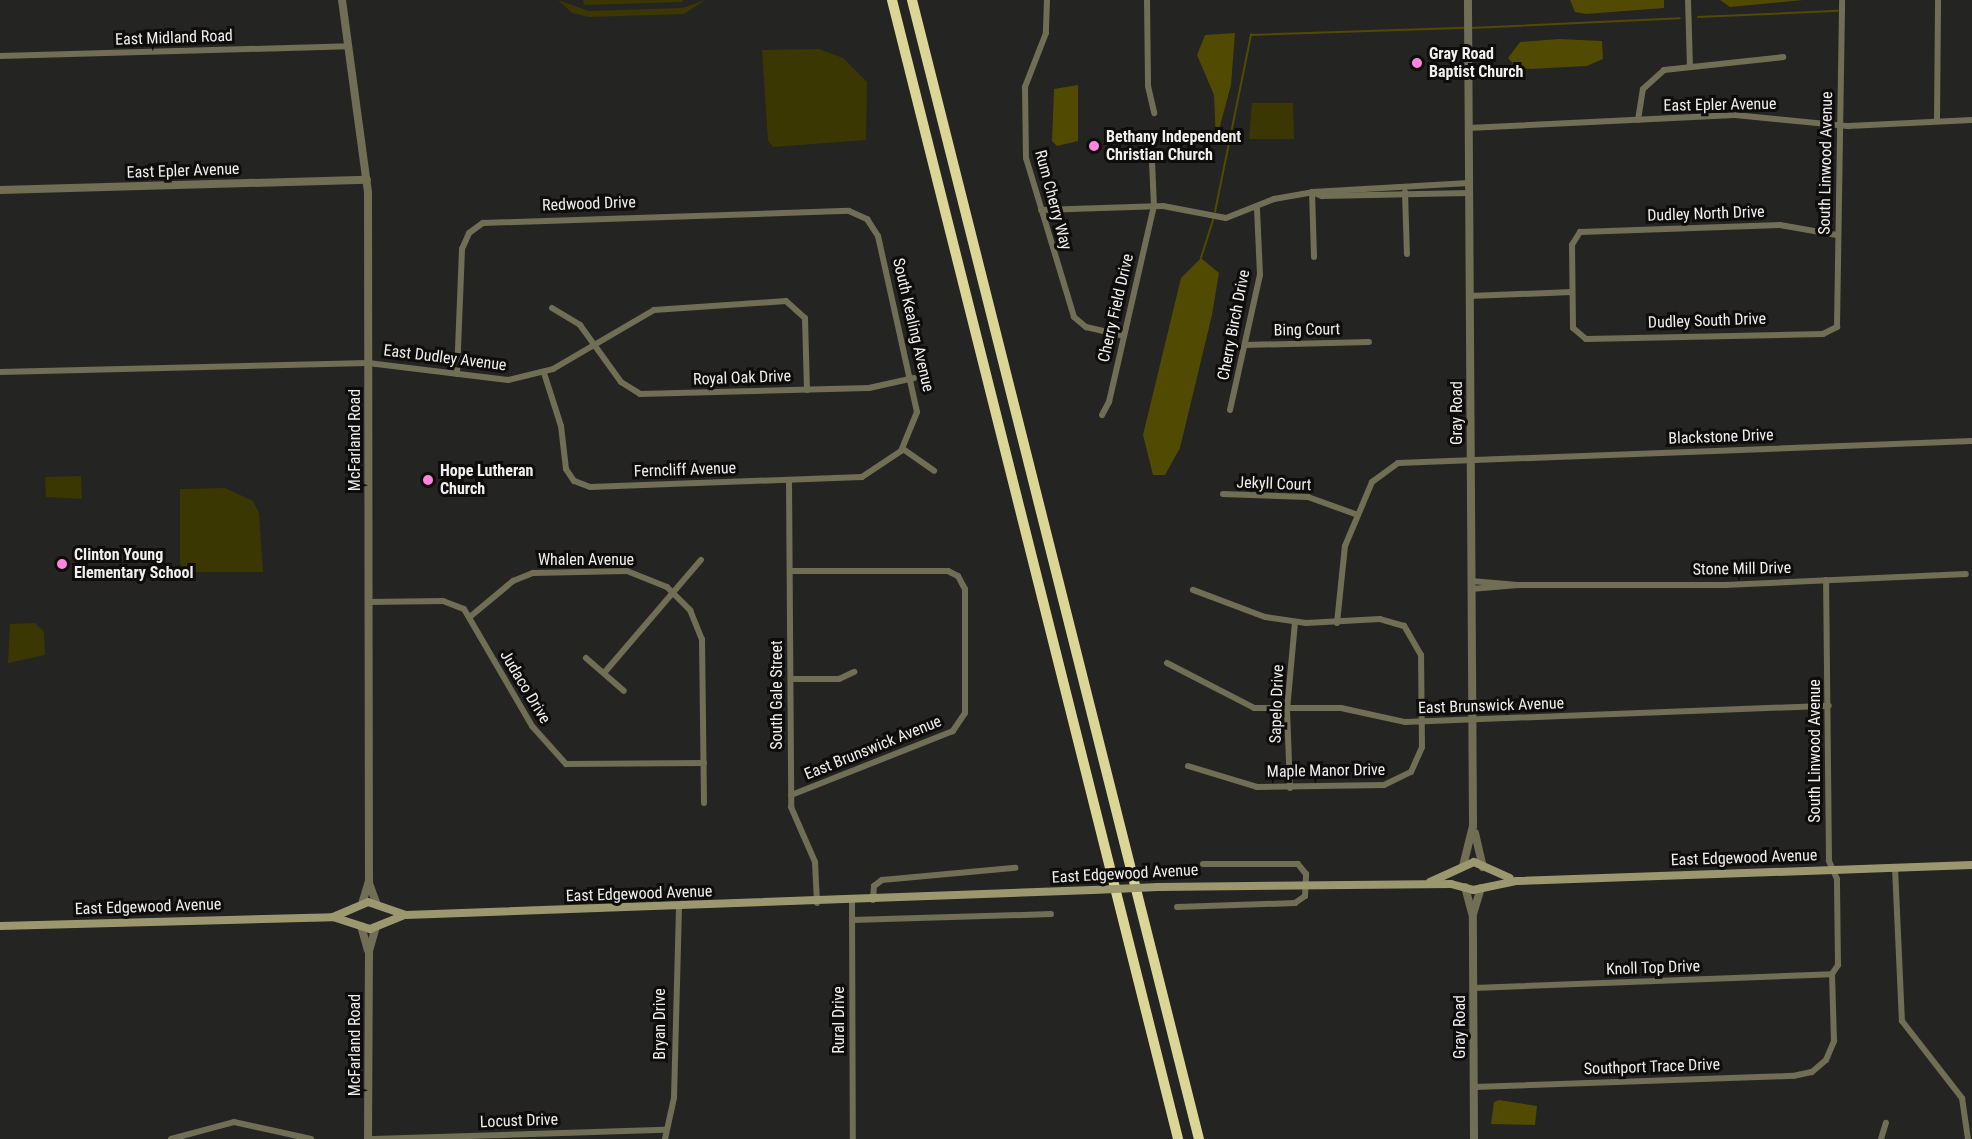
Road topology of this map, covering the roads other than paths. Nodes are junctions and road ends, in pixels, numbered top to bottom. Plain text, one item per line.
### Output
1 (342, 0) edge
2 (892, 0) edge
3 (912, 0) edge
4 (1047, 0) edge
5 (1147, 0) edge
6 (1468, 0) edge
7 (1688, 0) edge
8 (1842, 0) edge
9 (1938, 0) edge
10 (348, 46) junction
11 (0, 56) edge
12 (1783, 57) dead end
13 (1690, 66) junction
14 (1154, 113) dead end
15 (1638, 120) junction
16 (1972, 120) edge
17 (1938, 121) junction
18 (1841, 124) junction
19 (1468, 128) junction
20 (1152, 162) dead end
21 (368, 180) junction
22 (1469, 183) junction
23 (1405, 185) junction
24 (0, 190) edge
25 (1312, 192) junction
26 (1469, 193) junction
27 (1405, 195) junction
28 (1154, 206) junction
29 (1257, 208) junction
30 (1041, 210) junction
31 (857, 213) joint
32 (1837, 235) junction
33 (1407, 254) dead end
34 (1314, 257) dead end
35 (1572, 292) junction
36 (1469, 296) junction
37 (552, 308) dead end
38 (1837, 327) joint
39 (1124, 336) junction
40 (1369, 342) dead end
41 (594, 344) junction
42 (1245, 345) junction
43 (368, 363) junction
44 (0, 372) edge
45 (544, 373) junction
46 (457, 374) junction
47 (914, 378) junction
48 (807, 390) junction
49 (1230, 410) dead end
50 (1102, 415) dead end
51 (1972, 441) edge
52 (903, 449) junction
53 (1471, 459) junction
54 (934, 471) dead end
55 (789, 480) junction
56 (1223, 494) dead end
57 (1358, 515) junction
58 (701, 560) dead end
59 (791, 571) junction
60 (1966, 574) dead end
61 (1826, 580) junction
62 (1471, 585) junction
63 (1193, 590) dead end
64 (674, 592) junction
65 (369, 602) junction
66 (471, 616) junction
67 (1295, 622) junction
68 (1337, 623) junction
69 (586, 658) dead end
70 (1167, 663) dead end
71 (854, 672) dead end
72 (604, 673) junction
73 (791, 679) junction
74 (624, 691) dead end
75 (1828, 706) junction
76 (1287, 710) junction
77 (1420, 721) junction
78 (1472, 721) junction
79 (704, 763) junction
80 (1188, 766) dead end
81 (1290, 788) junction
82 (791, 795) junction
83 (704, 803) dead end
84 (1473, 826) junction
85 (1203, 864) dead end
86 (1972, 865) edge
87 (1463, 866) junction
88 (1483, 867) junction
89 (1015, 868) dead end
90 (1894, 868) junction
91 (1833, 870) junction
92 (369, 881) junction
93 (1516, 881) junction
94 (1307, 884) junction
95 (1421, 886) junction
96 (1465, 887) junction
97 (1481, 888) junction
98 (873, 901) junction
99 (852, 902) junction
100 (817, 904) junction
101 (361, 906) junction
102 (378, 907) junction
103 (1177, 907) dead end
104 (680, 908) junction
105 (1051, 914) dead end
106 (1473, 914) junction
107 (406, 915) junction
108 (333, 917) junction
109 (852, 920) junction
110 (359, 924) junction
111 (0, 926) edge
112 (377, 926) junction
113 (369, 951) junction
114 (1832, 974) junction
115 (1474, 988) junction
116 (1826, 1060) joint
117 (1474, 1087) junction
118 (1886, 1123) dead end
119 (665, 1130) junction
120 (525, 1137) edge
121 (171, 1139) edge
122 (308, 1139) edge
123 (368, 1139) edge
124 (373, 1139) edge
125 (665, 1139) edge
126 (853, 1139) edge
127 (1178, 1139) edge
128 (1199, 1139) edge
129 (1474, 1139) edge
130 (1881, 1139) edge
131 (1968, 1139) edge

1 - 10 street, McFarland Road
2 - 127 highway
3 - 128 highway
4 - 30 street, Rum Cherry Way
5 - 14 street
6 - 19 street, Gray Road
7 - 13 street
8 - 18 street, South Linwood Avenue
9 - 17 street
10 - 11 street, East Midland Road
10 - 21 street, McFarland Road
12 - 13 street
13 - 15 street
15 - 18 street, East Epler Avenue
15 - 19 street, East Epler Avenue
16 - 17 street, East Epler Avenue
17 - 18 street, East Epler Avenue
18 - 32 street, South Linwood Avenue
19 - 22 street, Gray Road
20 - 28 street, Cherry Field Drive
21 - 24 street, East Epler Avenue
21 - 43 street, McFarland Road
22 - 23 street
22 - 26 street, Gray Road
23 - 25 street
23 - 27 street
25 - 27 street
25 - 29 street
25 - 34 street
26 - 27 street
26 - 36 street, Gray Road
27 - 33 street
28 - 29 street
28 - 30 street
28 - 39 street, Cherry Field Drive
29 - 42 street, Cherry Birch Drive
30 - 39 street, Rum Cherry Way
31 - 46 street, Redwood Drive
31 - 47 street, South Kealing Avenue
32 - 35 street, Dudley North Drive
32 - 38 street, South Linwood Avenue
35 - 36 street
35 - 38 street, Dudley South Drive
36 - 53 street, Gray Road
37 - 41 street, Royal Oak Drive
39 - 50 street, Cherry Field Drive
40 - 42 street, Bing Court
41 - 45 street, East Dudley Avenue
41 - 48 street, Royal Oak Drive
41 - 48 street, East Dudley Avenue
42 - 49 street, Cherry Birch Drive
43 - 44 street, East Dudley Avenue
43 - 46 street, East Dudley Avenue
43 - 65 street, McFarland Road
45 - 46 street, East Dudley Avenue
45 - 55 street, Ferncliff Avenue
47 - 48 street, Royal Oak Drive
47 - 52 street, South Kealing Avenue
51 - 53 street, Blackstone Drive
52 - 54 street
52 - 55 street, Ferncliff Avenue
53 - 57 street, Blackstone Drive
53 - 62 street, Gray Road
55 - 59 street, South Gale Street
56 - 57 street, Jekyll Court
57 - 68 street, Blackstone Drive
58 - 64 street
59 - 73 street, South Gale Street
59 - 82 street, East Brunswick Avenue
60 - 61 street, Stone Mill Drive
61 - 62 street, Stone Mill Drive
61 - 75 street, South Linwood Avenue
62 - 78 street, Gray Road
63 - 67 street, Maple Manor Drive
64 - 66 street, Whalen Avenue
64 - 72 street
64 - 79 street
65 - 66 street
65 - 92 street, McFarland Road
66 - 79 street, Judaco Drive
67 - 68 street, Maple Manor Drive
67 - 76 street, Sapelo Drive
68 - 77 street, Maple Manor Drive
69 - 72 street
70 - 76 street, East Brunswick Avenue
71 - 73 street
72 - 74 street
73 - 82 street, South Gale Street
75 - 78 street, East Brunswick Avenue
75 - 91 street, South Linwood Avenue
76 - 77 street, East Brunswick Avenue
76 - 81 street, Sapelo Drive
77 - 78 street, East Brunswick Avenue
77 - 81 street, Maple Manor Drive
78 - 84 street, Gray Road
79 - 83 street
80 - 81 street, Maple Manor Drive
82 - 100 street, South Gale Street
84 - 87 street, Gray Road
84 - 88 street, Gray Road
85 - 94 street, East Edgewood Avenue
86 - 90 main road, East Edgewood Avenue
87 - 88 main road
87 - 95 main road, East Edgewood Avenue
87 - 96 main road
88 - 93 main road, East Edgewood Avenue
88 - 97 main road
89 - 98 street
90 - 91 main road, East Edgewood Avenue
90 - 131 street
91 - 93 main road, East Edgewood Avenue
91 - 114 street, South Linwood Avenue
92 - 101 street, McFarland Road
92 - 102 street, McFarland Road
93 - 97 main road, East Edgewood Avenue
94 - 95 main road, East Edgewood Avenue
94 - 98 main road, East Edgewood Avenue, bridge
94 - 103 street
95 - 96 main road, East Edgewood Avenue
96 - 97 main road
96 - 106 street, Gray Road
97 - 106 street, Gray Road
98 - 99 main road, East Edgewood Avenue
99 - 100 main road, East Edgewood Avenue
99 - 109 street, Rural Drive
100 - 104 main road, East Edgewood Avenue
101 - 102 main road, East Edgewood Avenue
101 - 108 main road, East Edgewood Avenue
101 - 110 main road
102 - 107 main road, East Edgewood Avenue
102 - 112 main road
104 - 107 main road, East Edgewood Avenue
104 - 119 street, Bryan Drive
105 - 109 street
106 - 115 street, Gray Road
107 - 112 main road, East Edgewood Avenue
108 - 110 main road, East Edgewood Avenue
108 - 111 main road, East Edgewood Avenue
109 - 126 street, Rural Drive
110 - 112 main road, East Edgewood Avenue
110 - 113 street, McFarland Road
112 - 113 street, McFarland Road
113 - 123 street, McFarland Road
114 - 115 street, Knoll Top Drive
114 - 116 street, South Linwood Avenue
115 - 117 street, Gray Road
116 - 117 street, Southport Trace Drive
117 - 129 street, Gray Road
118 - 130 street
119 - 120 street, Locust Drive
119 - 125 street, Bryan Drive
120 - 124 street, Locust Drive
121 - 122 street

